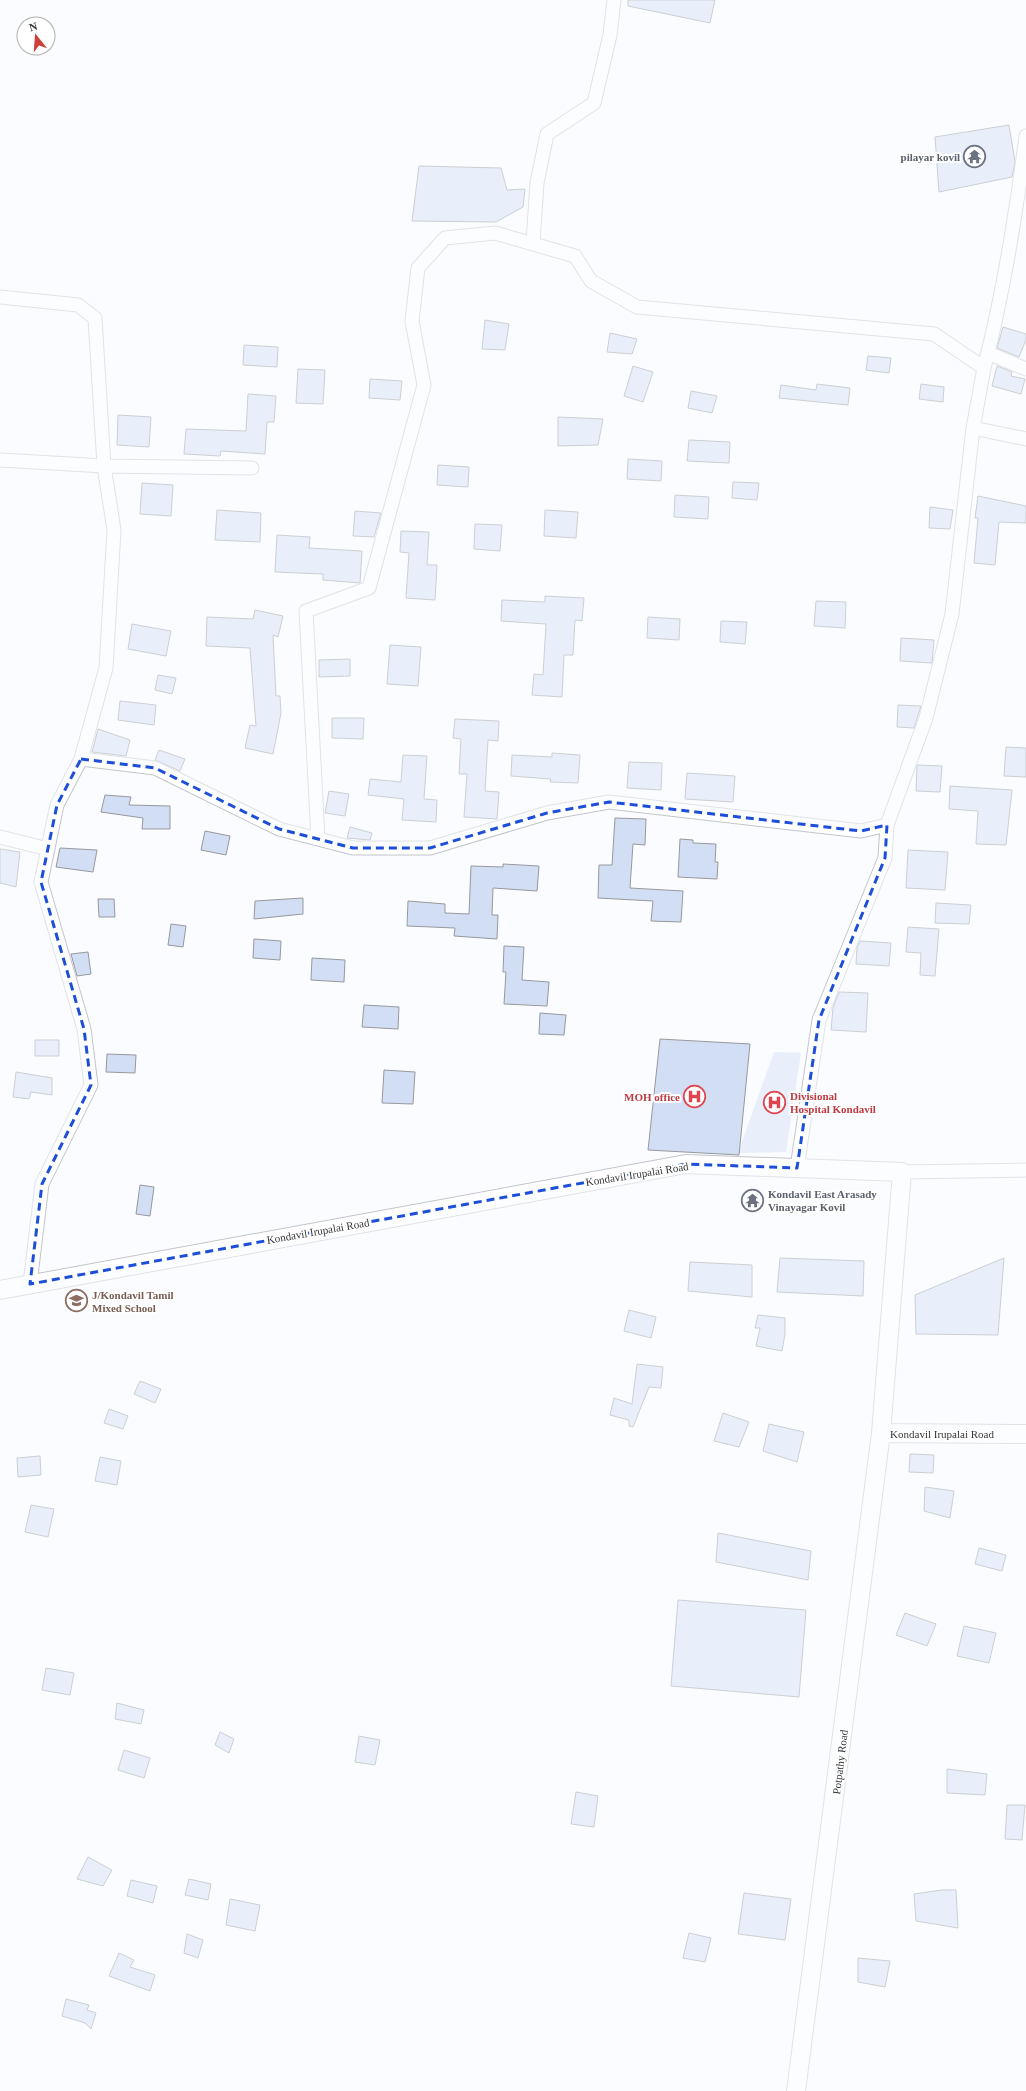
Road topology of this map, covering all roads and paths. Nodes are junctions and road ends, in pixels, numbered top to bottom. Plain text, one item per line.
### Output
1 (614, 0) edge
2 (1026, 136) edge
3 (533, 243) junction
4 (0, 297) edge
5 (988, 353) junction
6 (984, 368) junction
7 (1026, 369) edge
8 (973, 428) junction
9 (1026, 439) edge
10 (0, 460) edge
11 (104, 466) junction
12 (252, 468) dead end
13 (81, 759) junction
14 (887, 825) junction
15 (0, 837) edge
16 (318, 839) junction
17 (48, 849) junction
18 (797, 1168) junction
19 (1026, 1170) edge
20 (902, 1172) junction
21 (30, 1284) junction
22 (0, 1290) edge
23 (881, 1433) junction
24 (1026, 1434) edge
25 (796, 2091) edge

1 - 3 street
2 - 5 street
3 - 6 street
3 - 16 street
4 - 11 street
5 - 6 street
5 - 7 street
6 - 8 street
8 - 9 street
8 - 14 street
10 - 11 street
11 - 12 street
11 - 13 street
13 - 16 street
13 - 17 street
14 - 16 street
14 - 18 street
15 - 17 street
17 - 21 street
18 - 20 street, Kondavil Irupalai Road
18 - 21 street, Kondavil Irupalai Road
19 - 20 street
20 - 23 street, Kondavil Irupalai Road
21 - 22 street, Kondavil Irupalai Road
23 - 24 street, Kondavil Irupalai Road
23 - 25 street, Potpathy Road

